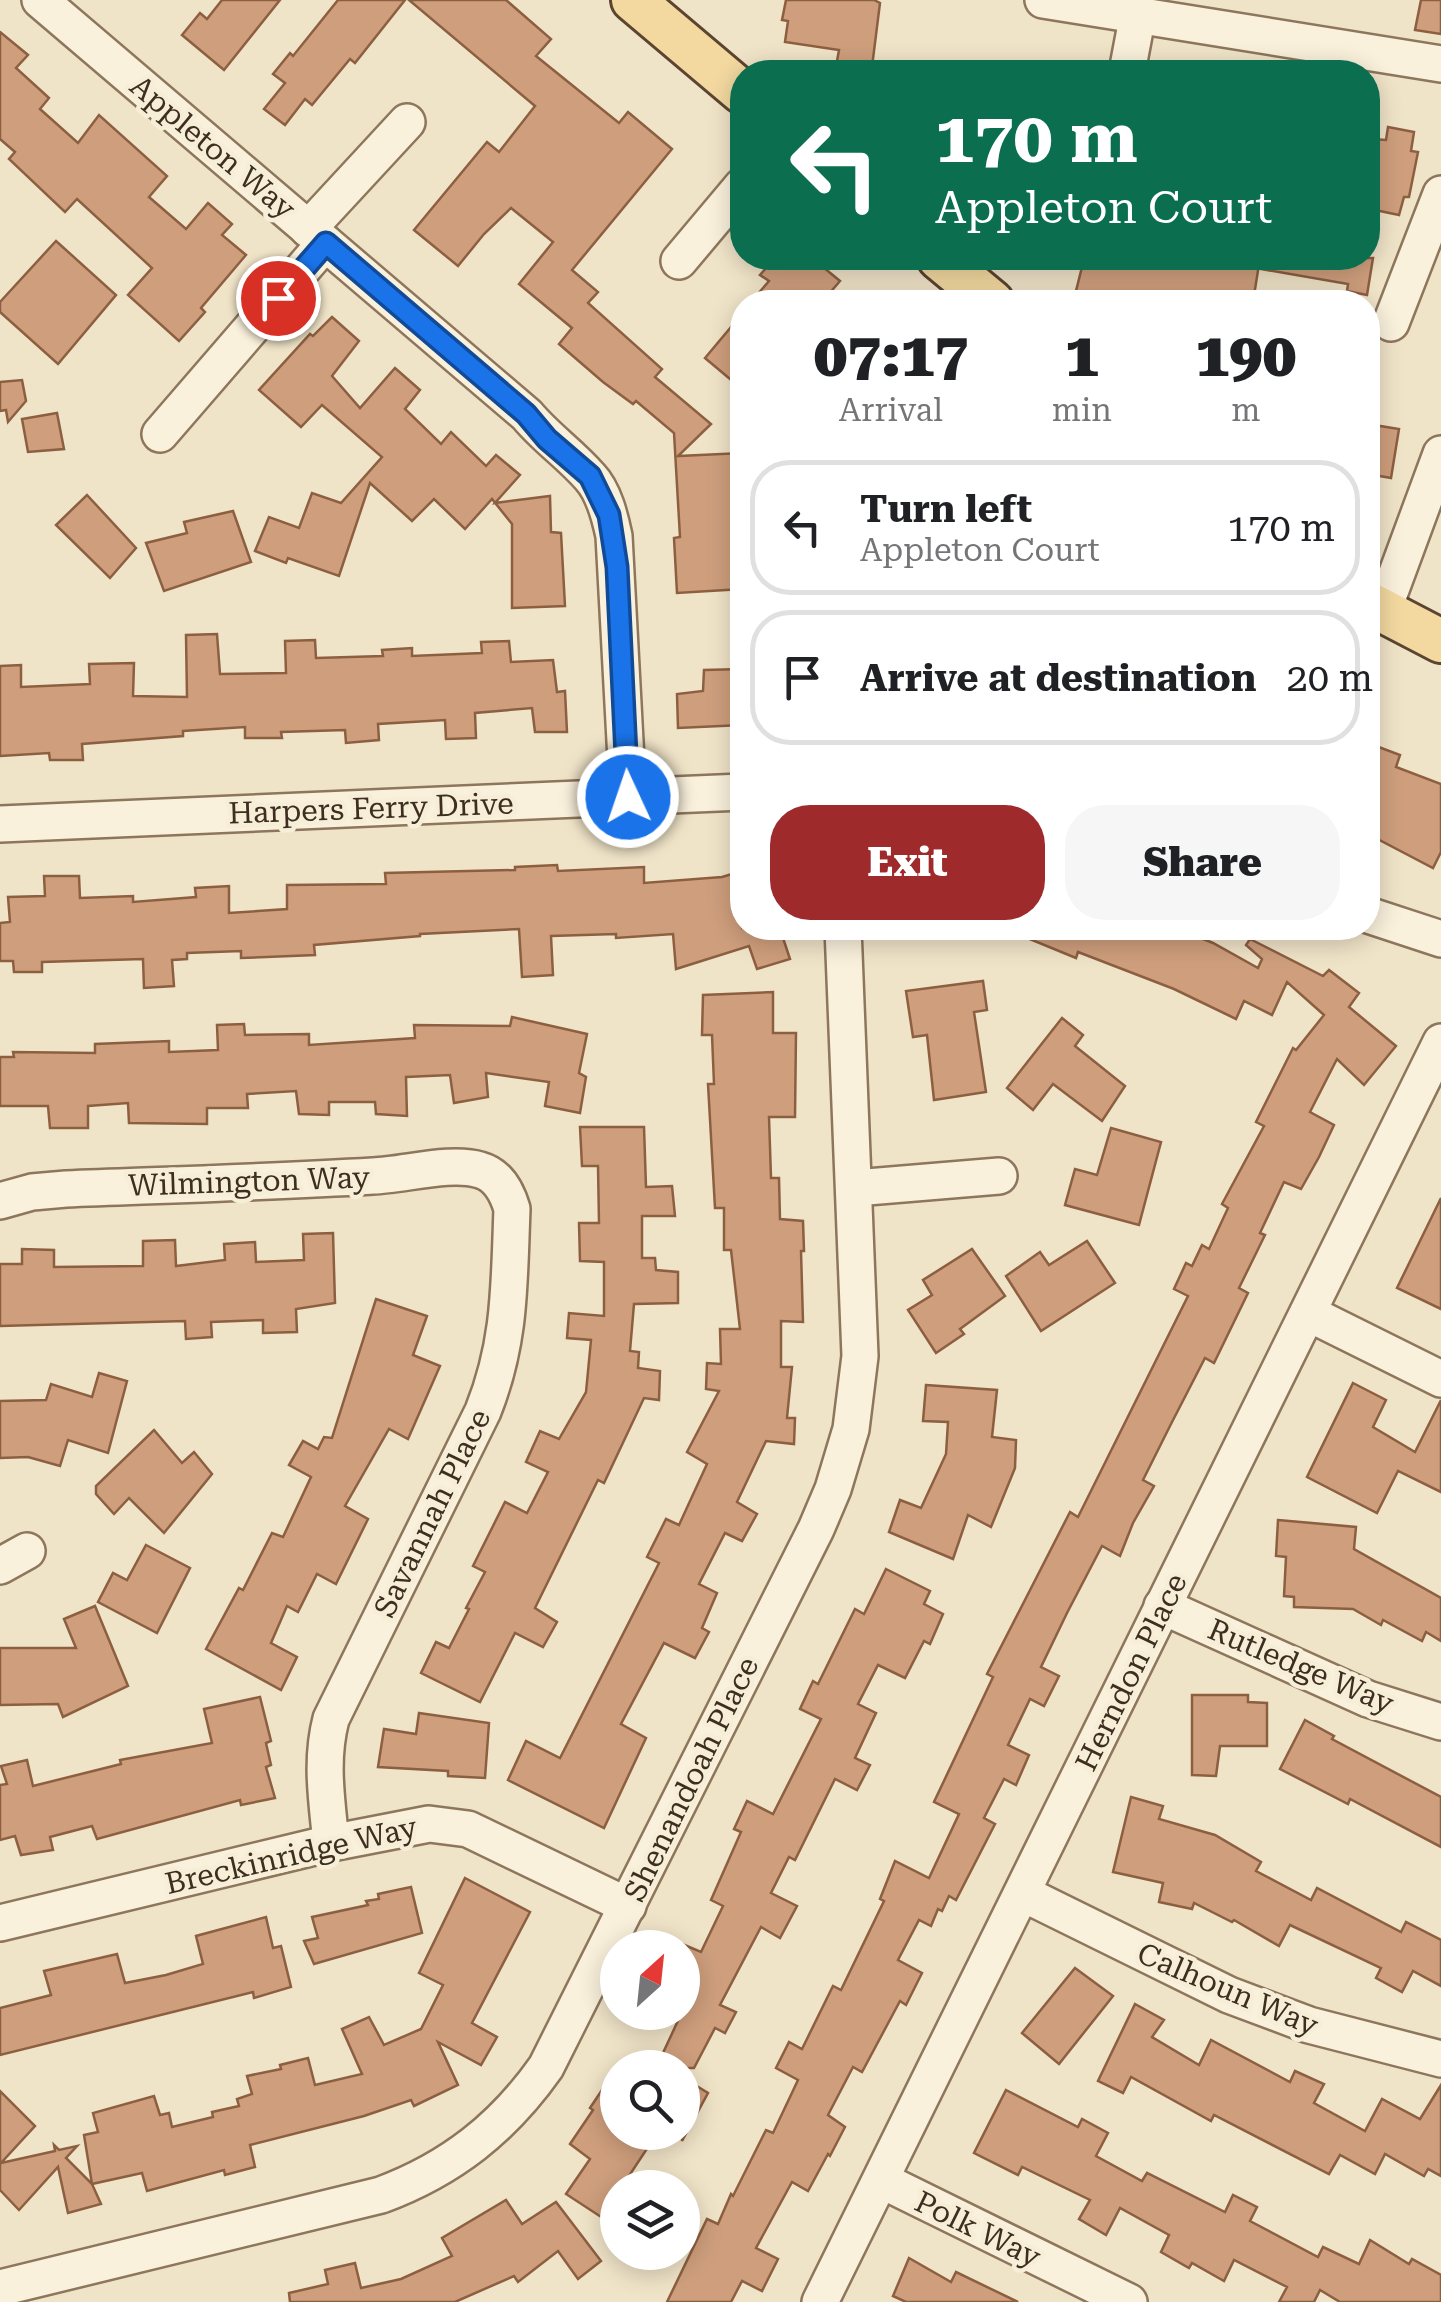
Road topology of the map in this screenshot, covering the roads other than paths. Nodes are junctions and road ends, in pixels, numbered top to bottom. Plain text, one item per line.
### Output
1 (40, 0) edge
2 (633, 0) edge
3 (1043, 0) edge
4 (1138, 14) junction
5 (1129, 60) edge
6 (1441, 64) edge
7 (730, 82) edge
8 (407, 122) dead end
9 (1441, 194) edge
10 (730, 200) edge
11 (317, 236) junction
12 (679, 260) dead end
13 (953, 270) edge
14 (977, 290) edge
15 (1391, 323) dead end
16 (160, 434) dead end
17 (1441, 454) edge
18 (1380, 595) edge
19 (1380, 610) edge
20 (1441, 641) edge
21 (730, 793) edge
22 (628, 797) junction
23 (0, 824) edge
24 (1380, 919) edge
25 (1441, 939) edge
26 (844, 940) edge
27 (1441, 1042) edge
28 (999, 1176) dead end
29 (496, 1179) joint
30 (854, 1188) junction
31 (0, 1201) edge
32 (1308, 1314) junction
33 (1441, 1379) edge
34 (1162, 1606) junction
35 (1441, 1722) edge
36 (332, 1843) junction
37 (1024, 1894) junction
38 (628, 1906) junction
39 (0, 1923) edge
40 (1441, 2060) edge
41 (881, 2180) junction
42 (0, 2288) edge
43 (820, 2302) edge
44 (1129, 2302) edge

1 - 11 street, Appleton Way
2 - 7 main road
3 - 4 street
4 - 5 street
4 - 6 street
8 - 11 street
9 - 15 street
10 - 12 street
11 - 16 street
11 - 22 street, Appleton Way
13 - 14 main road
17 - 18 street
19 - 20 main road
21 - 22 street, Harpers Ferry Drive
22 - 23 street, Harpers Ferry Drive
24 - 25 street
26 - 30 street, Shenandoah Place
27 - 32 street, Herndon Place
28 - 30 street
29 - 31 street, Wilmington Way
29 - 36 street, Savannah Place
30 - 38 street, Shenandoah Place
32 - 33 street
32 - 34 street, Herndon Place
34 - 35 street, Rutledge Way
34 - 37 street, Herndon Place
36 - 38 street, Breckinridge Way
36 - 39 street, Breckinridge Way
37 - 40 street, Calhoun Way
37 - 41 street, Herndon Place
38 - 42 street, Shenandoah Place
41 - 43 street, Herndon Place
41 - 44 street, Polk Way

